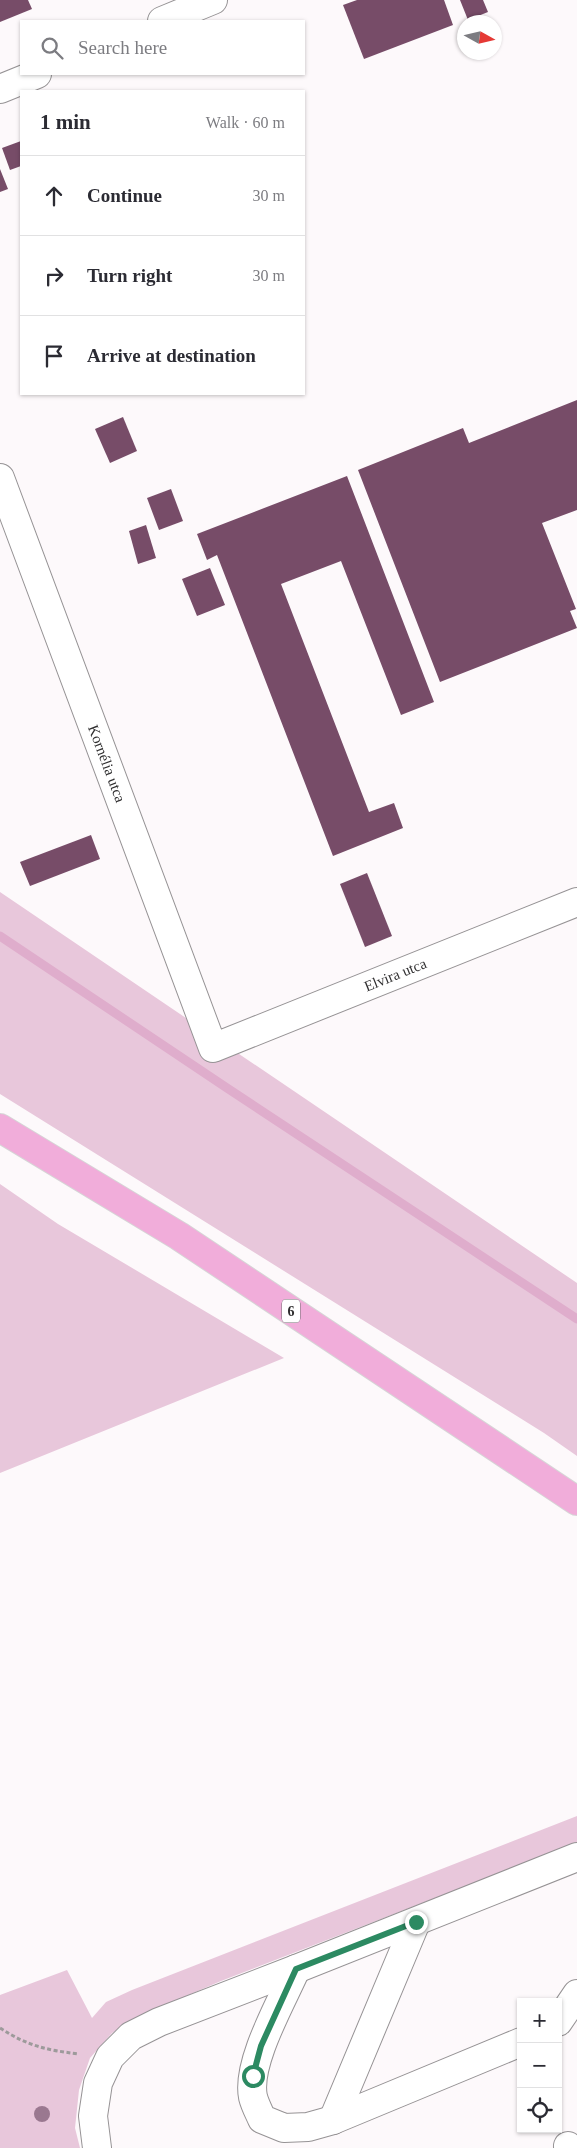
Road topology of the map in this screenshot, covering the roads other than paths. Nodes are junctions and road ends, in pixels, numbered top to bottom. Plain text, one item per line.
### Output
1 (213, 0) edge
2 (164, 20) edge
3 (36, 75) edge
4 (0, 90) edge
5 (0, 478) edge
6 (577, 902) edge
7 (213, 1048) joint
8 (0, 1128) edge
9 (577, 1501) edge
10 (577, 1857) edge
11 (416, 1922) junction
12 (296, 1969) junction
13 (577, 1994) edge
14 (562, 2016) edge
15 (519, 2043) edge
16 (333, 2120) junction
17 (97, 2148) edge

1 - 2 street
3 - 4 street
5 - 7 street, Kornélia utca
6 - 7 street, Elvira utca
8 - 9 main road, 6
10 - 11 street
11 - 12 street
11 - 16 street
12 - 16 street
12 - 17 street
13 - 14 street
15 - 16 street

